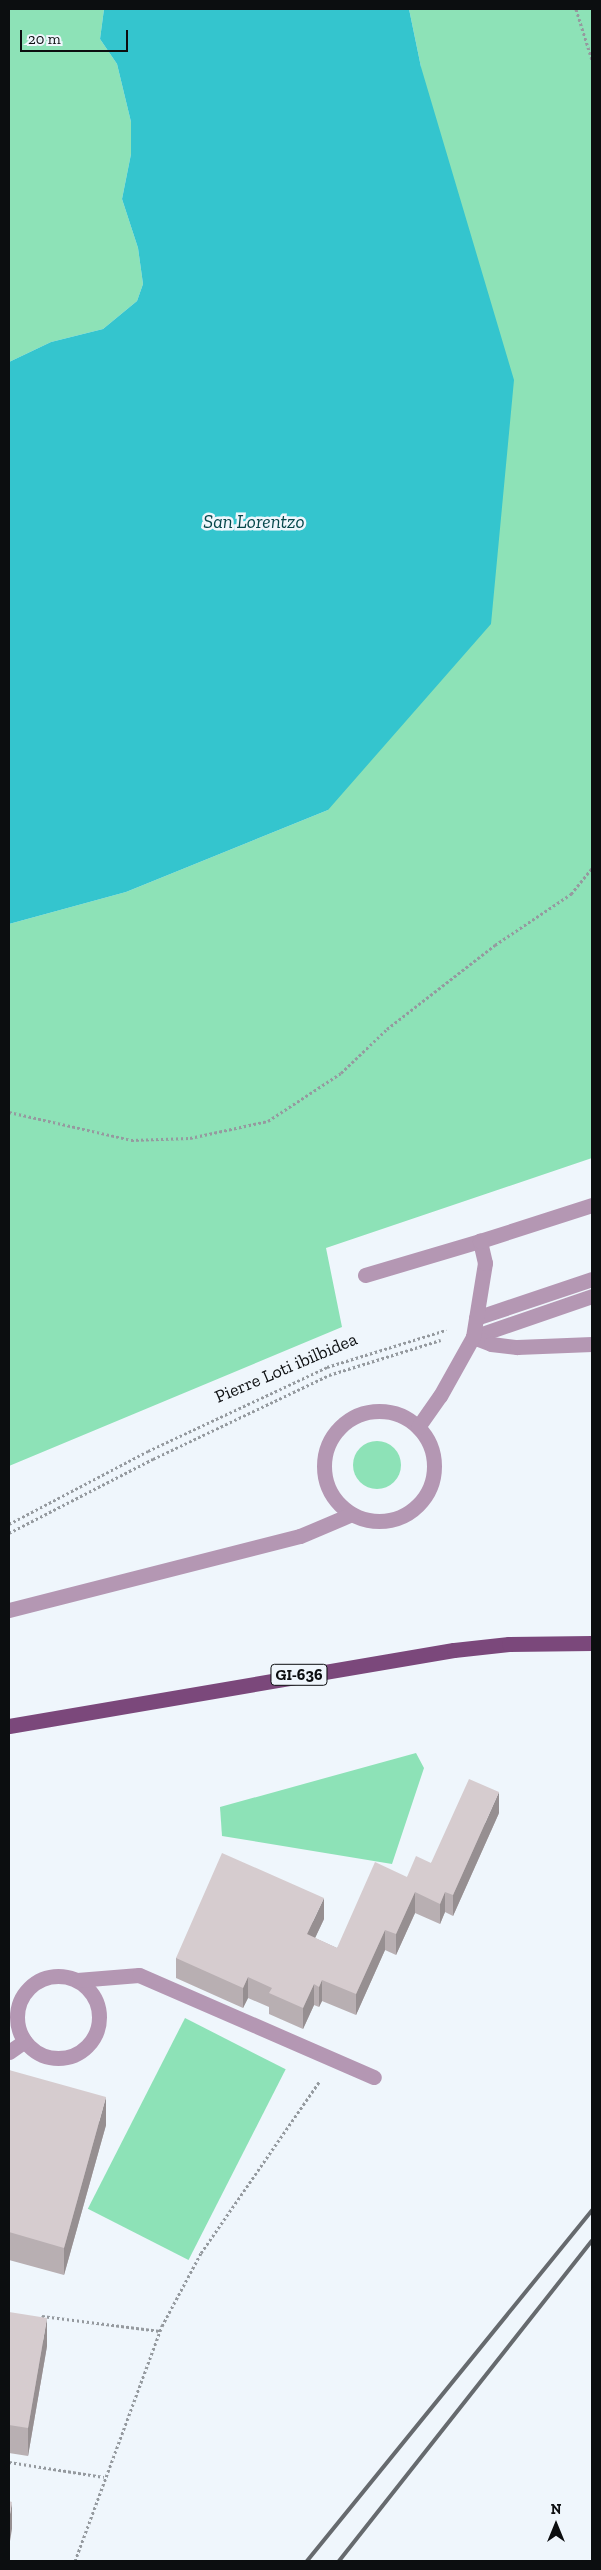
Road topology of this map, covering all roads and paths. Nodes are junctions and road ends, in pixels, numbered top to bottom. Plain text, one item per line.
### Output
1 (576, 9) edge
2 (592, 60) edge
3 (592, 868) edge
4 (9, 1112) edge
5 (592, 1205) edge
6 (480, 1241) junction
7 (365, 1276) dead end
8 (592, 1279) edge
9 (592, 1296) edge
10 (475, 1327) junction
11 (592, 1344) edge
12 (418, 1427) junction
13 (352, 1514) junction
14 (9, 1524) edge
15 (9, 1533) edge
16 (9, 1610) edge
17 (592, 1643) edge
18 (9, 1726) edge
19 (76, 1980) junction
20 (25, 2041) junction
21 (9, 2052) edge
22 (331, 2058) junction
23 (374, 2077) dead end
24 (40, 2325) edge
25 (160, 2331) junction
26 (9, 2462) edge
27 (104, 2476) junction
28 (75, 2561) edge

1 - 2 path
3 - 4 path
5 - 6 street
6 - 7 street
6 - 10 street
8 - 10 street
9 - 10 street
10 - 11 street
10 - 12 street
10 - 14 path, Pierre Loti ibilbidea
10 - 15 path
12 - 13 street
12 - 13 street
13 - 16 street
17 - 18 main road, GI-636
19 - 20 street
19 - 20 street
19 - 22 street
20 - 21 street
22 - 23 street
22 - 25 path
24 - 25 path
25 - 27 path
26 - 27 path
27 - 28 path

